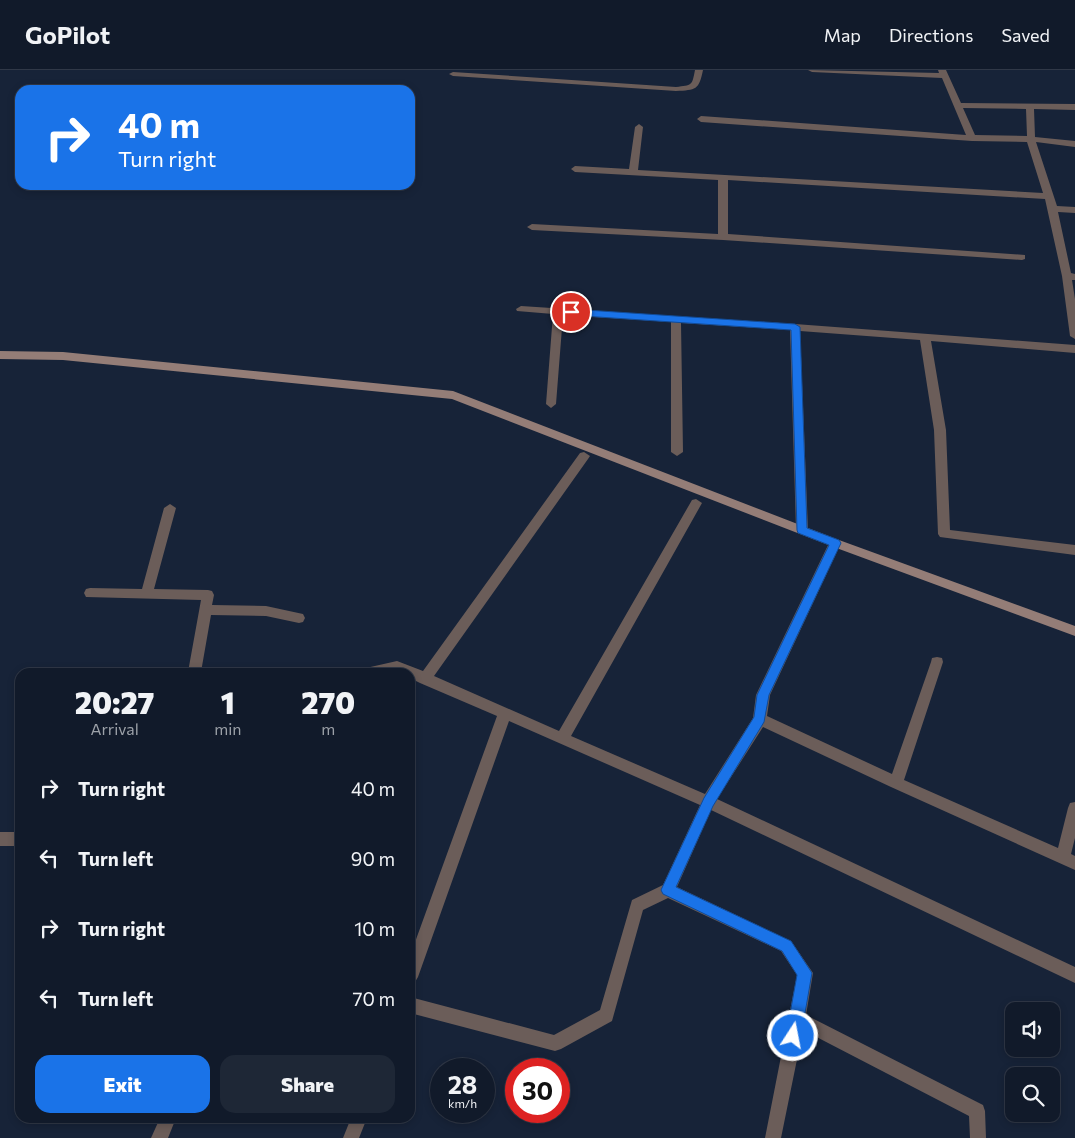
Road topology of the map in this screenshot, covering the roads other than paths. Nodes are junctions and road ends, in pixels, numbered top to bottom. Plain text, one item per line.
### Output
1 (699, 70) edge
2 (812, 70) edge
3 (944, 73) edge
4 (453, 74) dead end
5 (958, 105) junction
6 (1030, 107) junction
7 (1075, 108) edge
8 (701, 119) dead end
9 (639, 127) dead end
10 (972, 138) junction
11 (1030, 139) junction
12 (1075, 144) edge
13 (575, 169) dead end
14 (633, 172) junction
15 (723, 177) junction
16 (1049, 196) junction
17 (1053, 209) junction
18 (1075, 210) edge
19 (532, 227) dead end
20 (723, 237) junction
21 (1022, 257) dead end
22 (1071, 277) edge
23 (521, 309) dead end
24 (558, 311) junction
25 (676, 319) junction
26 (795, 327) junction
27 (1075, 336) edge
28 (925, 337) junction
29 (1075, 349) edge
30 (0, 355) edge
31 (551, 404) dead end
32 (677, 452) dead end
33 (584, 456) dead end
34 (696, 503) dead end
35 (170, 508) dead end
36 (802, 530) junction
37 (835, 543) junction
38 (1075, 550) edge
39 (90, 593) dead end
40 (147, 594) junction
41 (205, 610) junction
42 (299, 618) dead end
43 (1075, 630) edge
44 (937, 662) dead end
45 (195, 668) edge
46 (388, 668) edge
47 (401, 668) edge
48 (415, 674) edge
49 (426, 679) junction
50 (505, 713) junction
51 (760, 718) junction
52 (562, 739) junction
53 (896, 783) junction
54 (708, 802) junction
55 (1075, 808) edge
56 (0, 839) edge
57 (15, 839) edge
58 (1069, 861) edge
59 (668, 890) junction
60 (415, 963) edge
61 (1075, 975) edge
62 (415, 1006) edge
63 (797, 1019) junction
64 (166, 1123) edge
65 (357, 1123) edge
66 (159, 1138) edge
67 (351, 1138) edge
68 (773, 1138) edge
69 (978, 1138) edge

1 - 4 street
2 - 3 street
3 - 5 street
5 - 6 street
5 - 10 street
6 - 7 street
6 - 11 street
8 - 10 street
9 - 14 street
10 - 11 street
11 - 12 street
11 - 16 street
13 - 14 street
14 - 15 street
15 - 16 street
15 - 20 street
16 - 17 street
17 - 18 street
17 - 22 street
19 - 20 street
20 - 21 street
22 - 27 street
23 - 24 street
24 - 25 street
24 - 31 street
25 - 26 street
25 - 32 street
26 - 28 street
26 - 36 street
28 - 29 street
28 - 38 street
30 - 36 street
33 - 49 street
34 - 52 street
35 - 40 street
36 - 37 street
37 - 43 street
37 - 51 street
39 - 40 street
40 - 41 street
41 - 42 street
41 - 45 street
44 - 53 street
46 - 47 street
48 - 49 street
49 - 50 street
50 - 52 street
50 - 60 street
51 - 53 street
51 - 54 street
52 - 54 street
53 - 58 street
54 - 59 street
54 - 61 street
55 - 58 street
56 - 57 street
59 - 62 street
59 - 63 street
63 - 68 street
63 - 69 street
64 - 66 street
65 - 67 street

